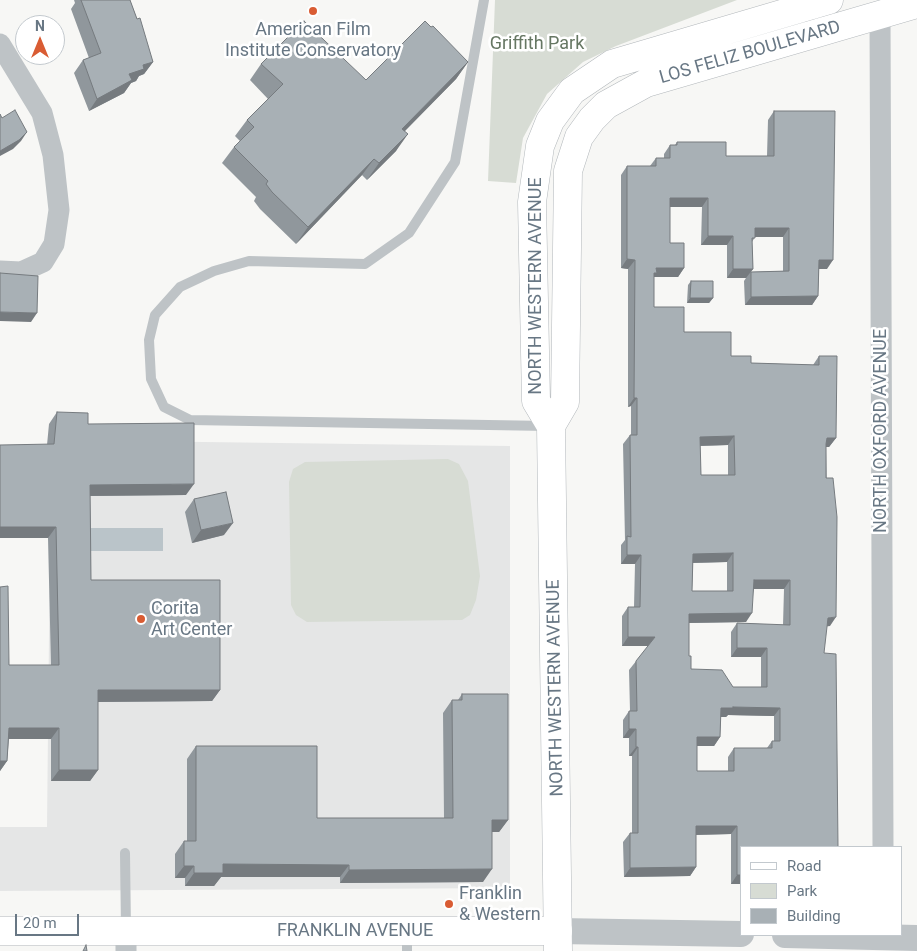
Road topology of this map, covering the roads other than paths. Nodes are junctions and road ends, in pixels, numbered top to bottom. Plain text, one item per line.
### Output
1 (484, 0) edge
2 (830, 0) edge
3 (917, 4) edge
4 (880, 14) junction
5 (0, 44) edge
6 (572, 92) joint
7 (592, 118) joint
8 (0, 271) edge
9 (551, 426) junction
10 (882, 846) edge
11 (125, 854) dead end
12 (0, 931) edge
13 (740, 934) edge
14 (883, 936) edge
15 (126, 941) edge
16 (407, 941) edge
17 (558, 941) edge
18 (915, 942) edge

1 - 9 lane
2 - 6 main road, LOS FELIZ BOULEVARD
3 - 4 main road, LOS FELIZ BOULEVARD
4 - 7 main road, LOS FELIZ BOULEVARD
4 - 10 street, NORTH OXFORD AVENUE
5 - 8 street
6 - 9 main road, NORTH WESTERN AVENUE
7 - 9 main road, NORTH WESTERN AVENUE
9 - 17 main road, NORTH WESTERN AVENUE
11 - 15 lane
12 - 15 main road, FRANKLIN AVENUE
13 - 17 street, FRANKLIN AVENUE
14 - 18 street
15 - 16 main road, FRANKLIN AVENUE
16 - 17 main road, FRANKLIN AVENUE

